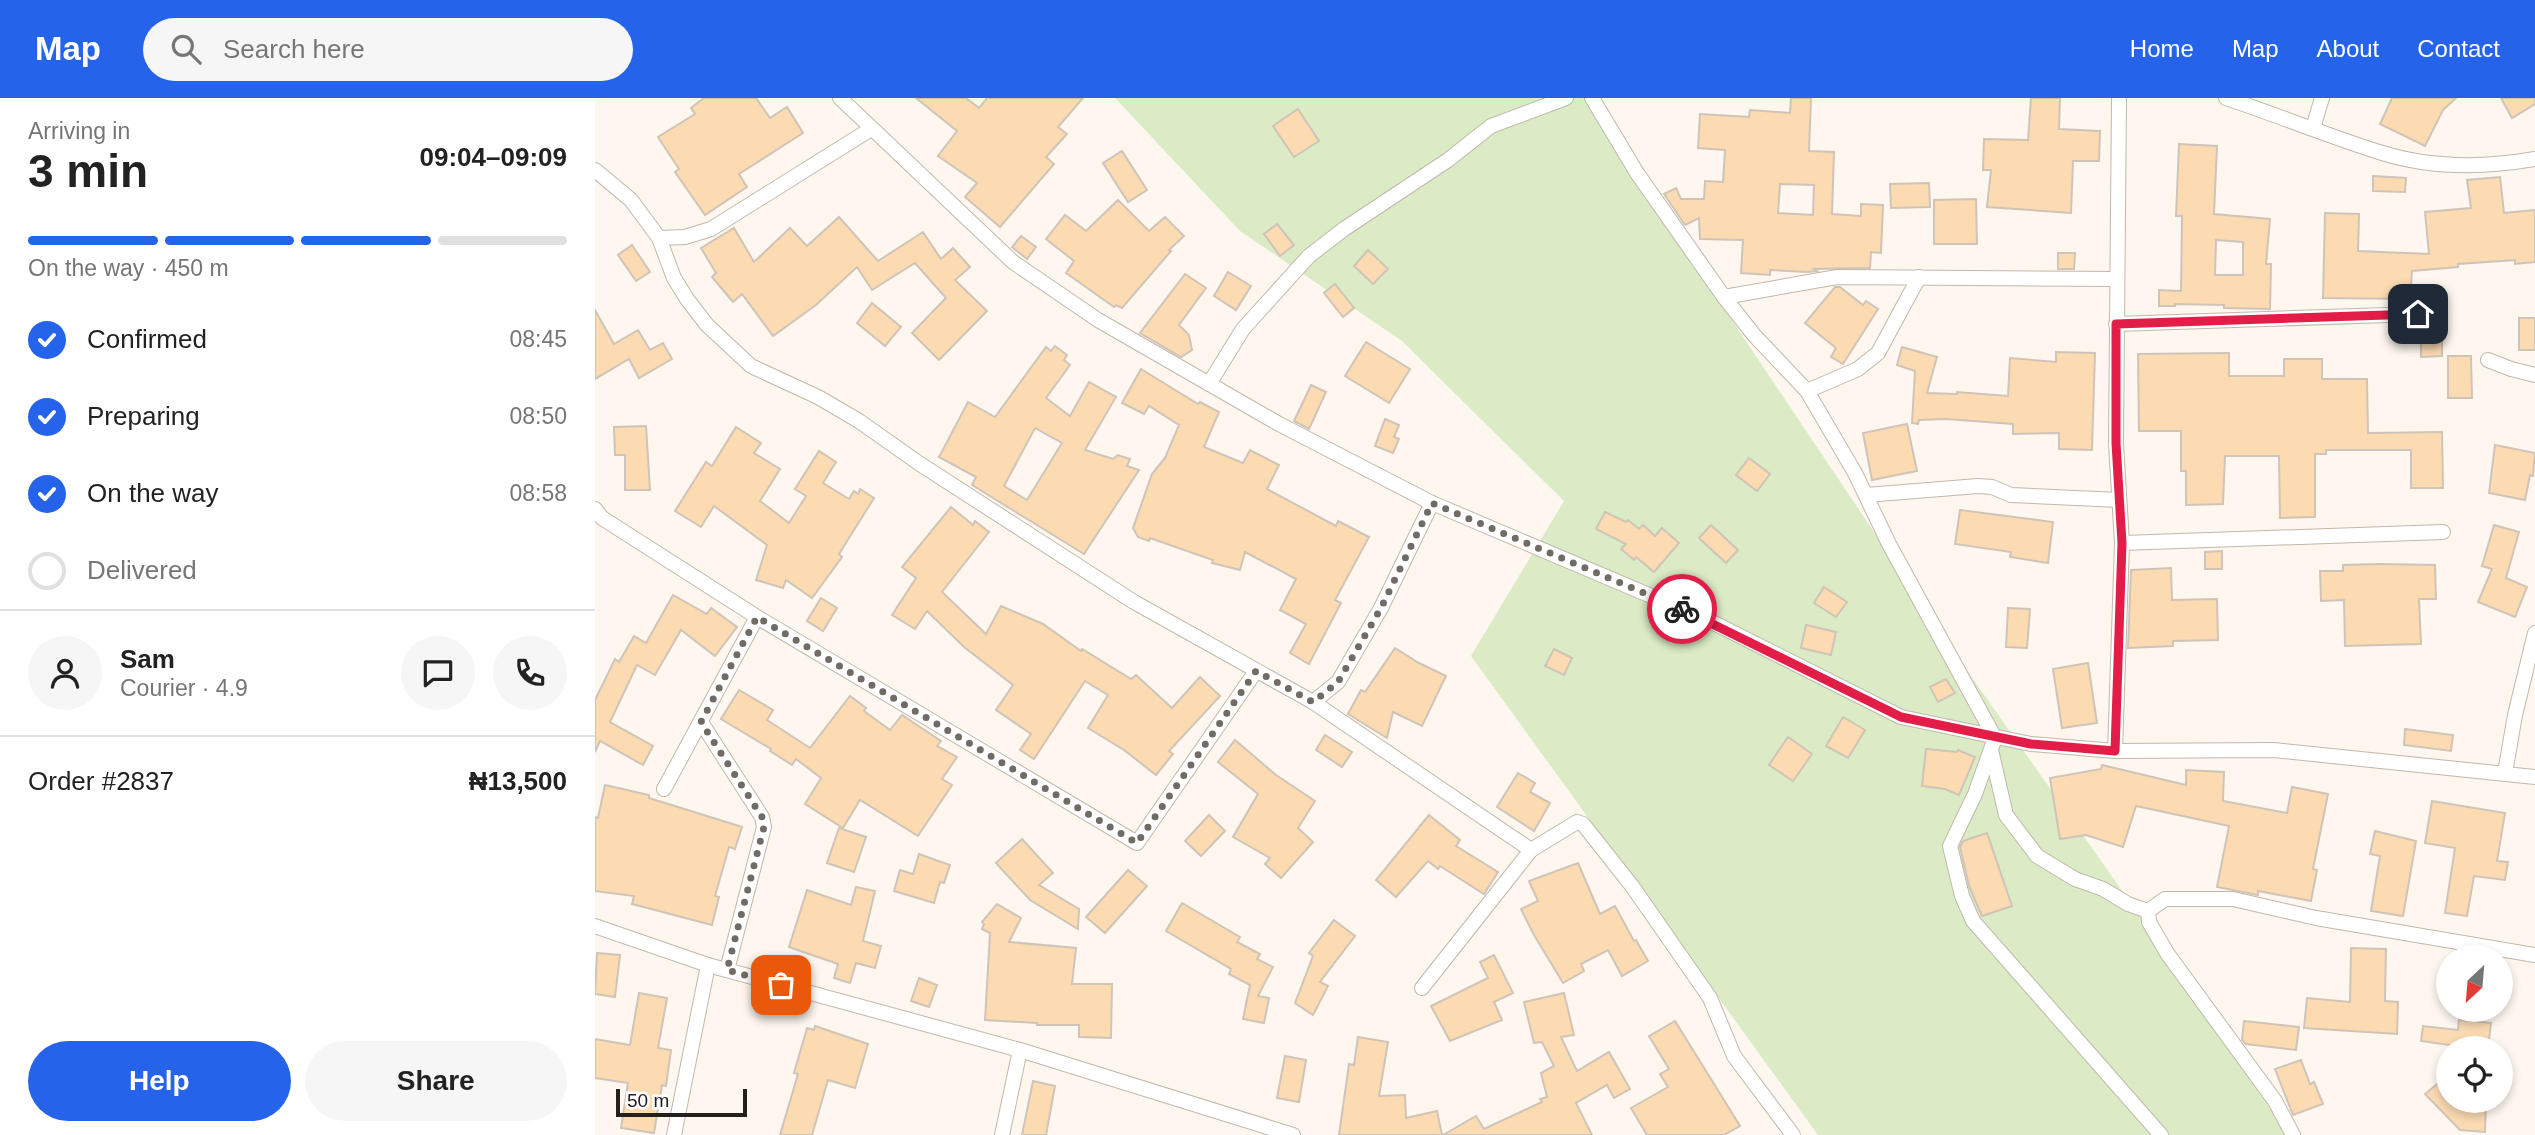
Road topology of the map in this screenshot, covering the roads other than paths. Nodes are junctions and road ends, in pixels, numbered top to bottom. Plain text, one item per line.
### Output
1 (1566, 98) edge
2 (1592, 98) edge
3 (2119, 98) edge
4 (2226, 98) edge
5 (2322, 98) edge
6 (842, 99) edge
7 (2313, 128) junction
8 (871, 129) junction
9 (2535, 159) edge
10 (595, 170) edge
11 (659, 238) junction
12 (1919, 277) junction
13 (2117, 279) junction
14 (1724, 297) junction
15 (2418, 314) dead end
16 (2116, 324) junction
17 (2488, 360) dead end
18 (2535, 374) edge
19 (1209, 384) junction
20 (1807, 391) junction
21 (1866, 495) junction
22 (2119, 500) junction
23 (1432, 503) junction
24 (597, 518) edge
25 (2443, 532) dead end
26 (2122, 543) junction
27 (757, 617) junction
28 (2535, 633) edge
29 (1256, 671) junction
30 (1313, 702) junction
31 (701, 722) junction
32 (1993, 744) junction
33 (2115, 751) junction
34 (2505, 773) junction
35 (2535, 777) edge
36 (664, 789) dead end
37 (1531, 850) junction
38 (2148, 911) junction
39 (595, 926) edge
40 (2535, 955) edge
41 (708, 965) junction
42 (727, 970) junction
43 (1422, 988) dead end
44 (1020, 1050) junction
45 (674, 1135) edge
46 (1002, 1135) edge
47 (1293, 1135) edge
48 (1793, 1135) edge
49 (2161, 1135) edge
50 (2293, 1135) edge

1 - 19 street
2 - 14 street
3 - 13 street
4 - 7 street
5 - 7 street
6 - 8 street
7 - 9 street
8 - 11 street
8 - 19 street
10 - 11 street
11 - 29 street
12 - 13 street
12 - 14 street
12 - 20 street
13 - 16 street
14 - 20 street
15 - 16 street
16 - 22 street
17 - 18 street
19 - 23 street
20 - 21 street
21 - 22 street
21 - 32 street
22 - 26 street
23 - 30 street
23 - 32 street
24 - 27 street
25 - 26 street
26 - 33 street
27 - 29 street
27 - 31 street
28 - 34 street
29 - 30 street
30 - 37 street
31 - 36 street
31 - 42 street
32 - 33 street
32 - 38 street
32 - 49 street
33 - 34 street
34 - 35 street
37 - 43 street
37 - 48 street
38 - 40 street
38 - 50 street
39 - 41 street
41 - 42 street
41 - 45 street
42 - 44 street
44 - 46 street
44 - 47 street

